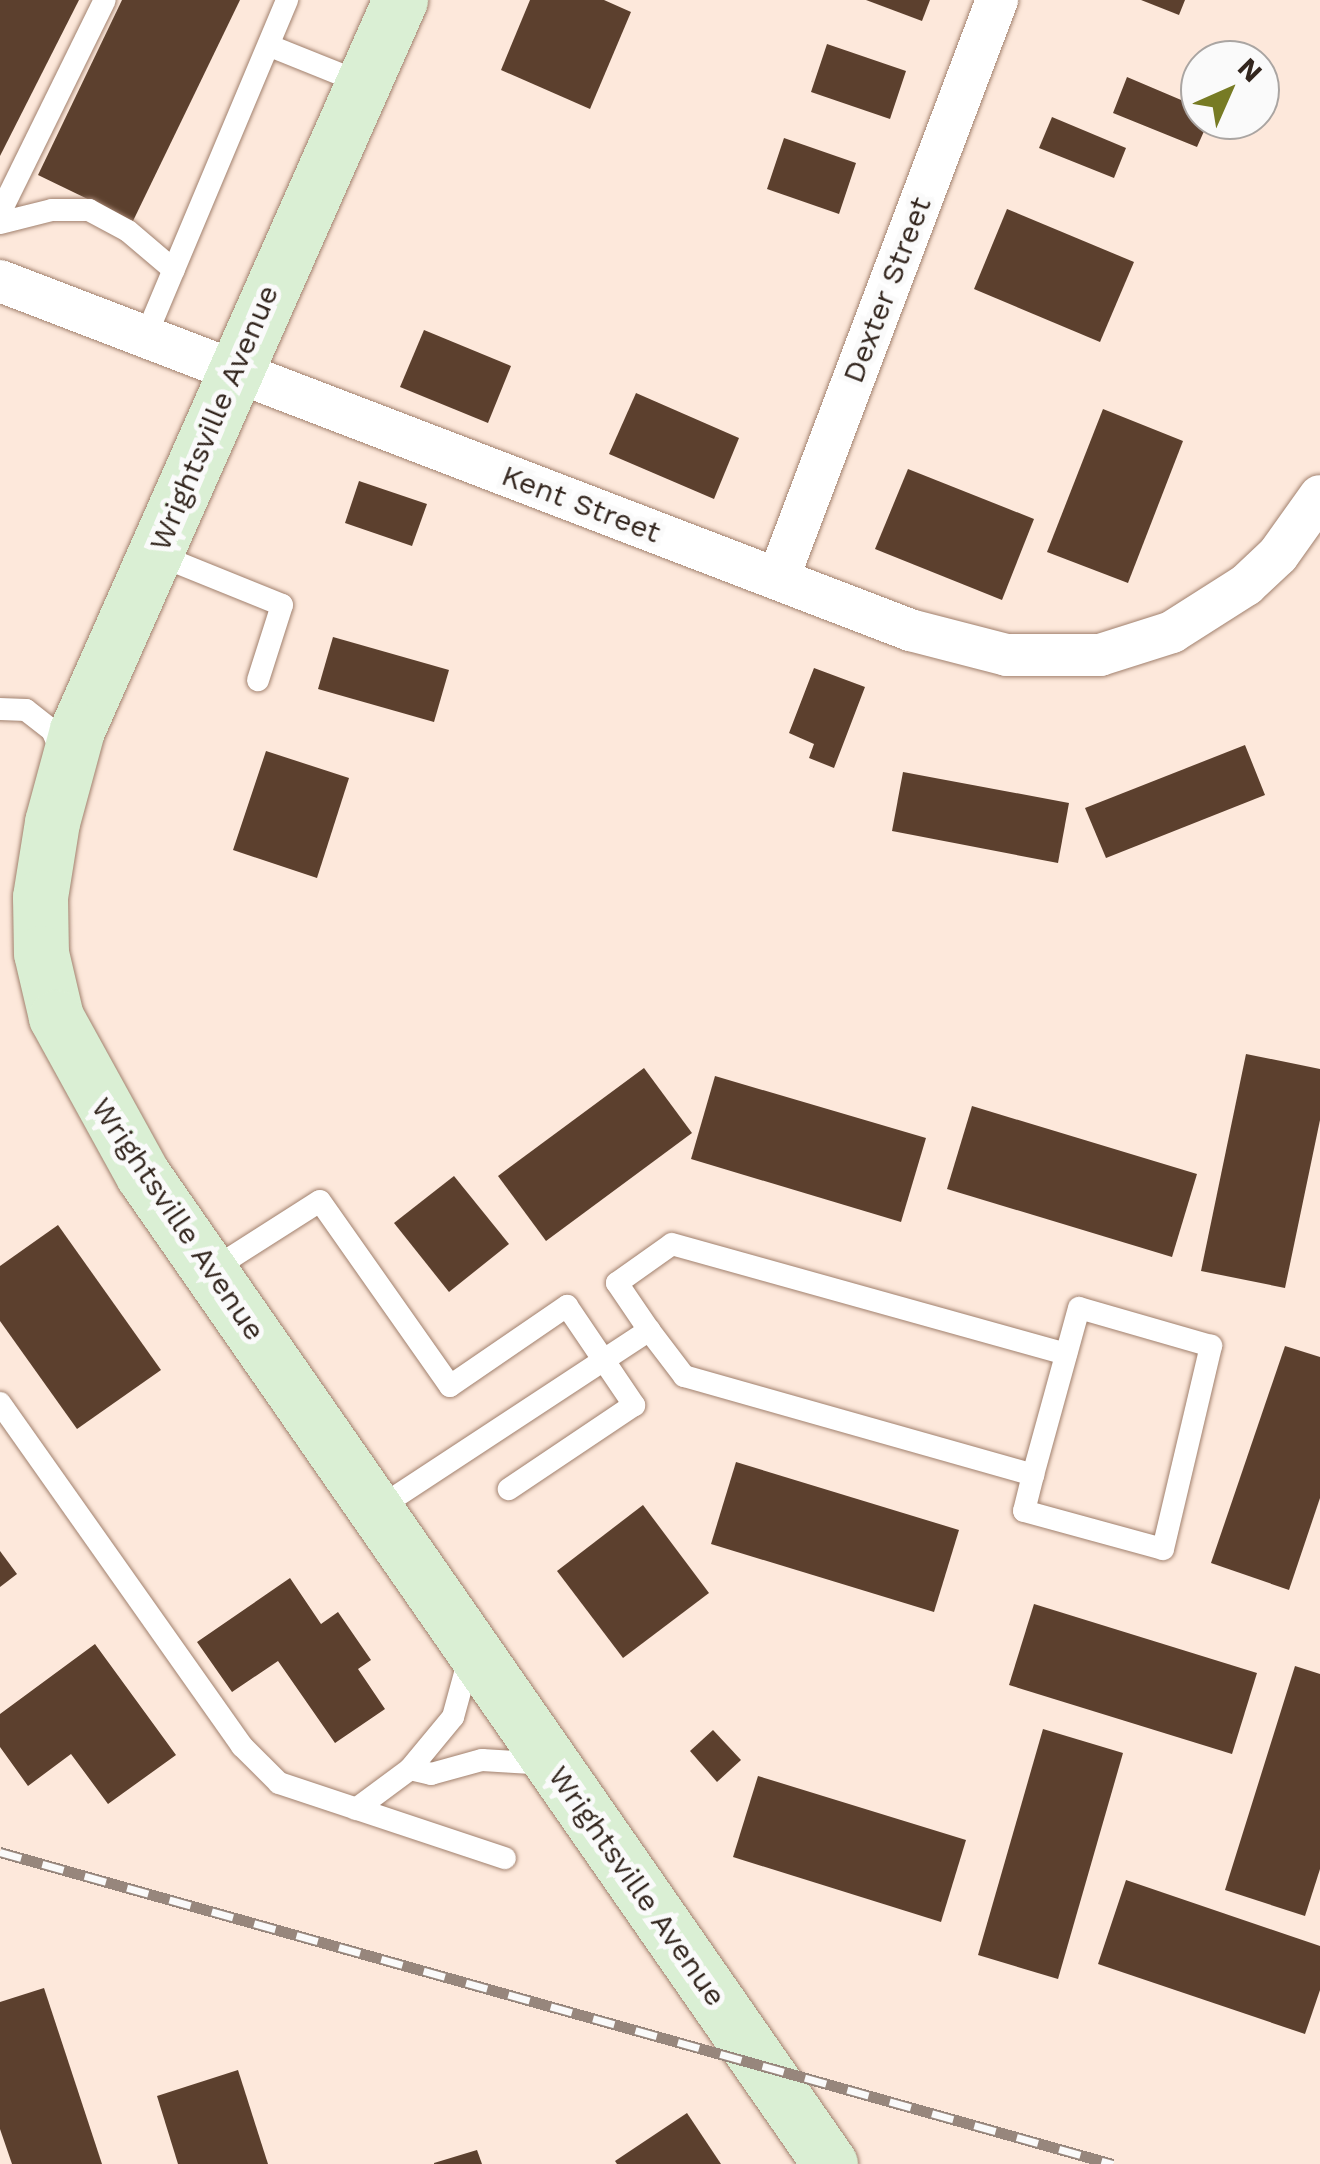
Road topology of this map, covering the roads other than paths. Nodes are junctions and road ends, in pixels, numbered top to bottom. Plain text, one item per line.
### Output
1 (105, 0) edge
2 (287, 0) edge
3 (400, 0) edge
4 (997, 0) edge
5 (270, 46) junction
6 (362, 83) junction
7 (0, 213) edge
8 (0, 223) edge
9 (174, 270) junction
10 (0, 281) edge
11 (145, 338) junction
12 (231, 370) junction
13 (1320, 496) edge
14 (156, 554) junction
15 (778, 580) junction
16 (258, 680) dead end
17 (0, 709) edge
18 (68, 766) junction
19 (20, 938) edge
20 (210, 1271) junction
21 (649, 1330) junction
22 (1066, 1354) junction
23 (603, 1360) junction
24 (0, 1403) edge
25 (1033, 1474) junction
26 (509, 1489) dead end
27 (376, 1509) junction
28 (471, 1647) junction
29 (552, 1765) junction
30 (410, 1770) junction
31 (356, 1809) junction
32 (505, 1858) dead end
33 (830, 2164) edge

1 - 7 lane
2 - 5 lane
3 - 6 street, Wrightsville Avenue
4 - 15 street, Dexter Street
5 - 6 lane
5 - 9 lane
6 - 12 street, Wrightsville Avenue
8 - 9 lane
9 - 11 lane
10 - 11 street, Kent Street
11 - 12 street, Kent Street
12 - 14 street, Wrightsville Avenue
12 - 15 street, Kent Street
13 - 15 street, Kent Street
14 - 16 lane
14 - 18 street, Wrightsville Avenue
17 - 18 lane
18 - 19 street, Wrightsville Avenue
19 - 20 street, Wrightsville Avenue
20 - 23 lane
20 - 27 street, Wrightsville Avenue
21 - 22 lane
21 - 23 lane
21 - 25 lane
22 - 25 lane
22 - 25 lane
23 - 26 lane
23 - 27 lane
24 - 31 lane
27 - 28 street, Wrightsville Avenue
28 - 29 street, Wrightsville Avenue
28 - 30 lane
29 - 30 lane
29 - 33 street, Wrightsville Avenue
30 - 31 lane
31 - 32 lane

